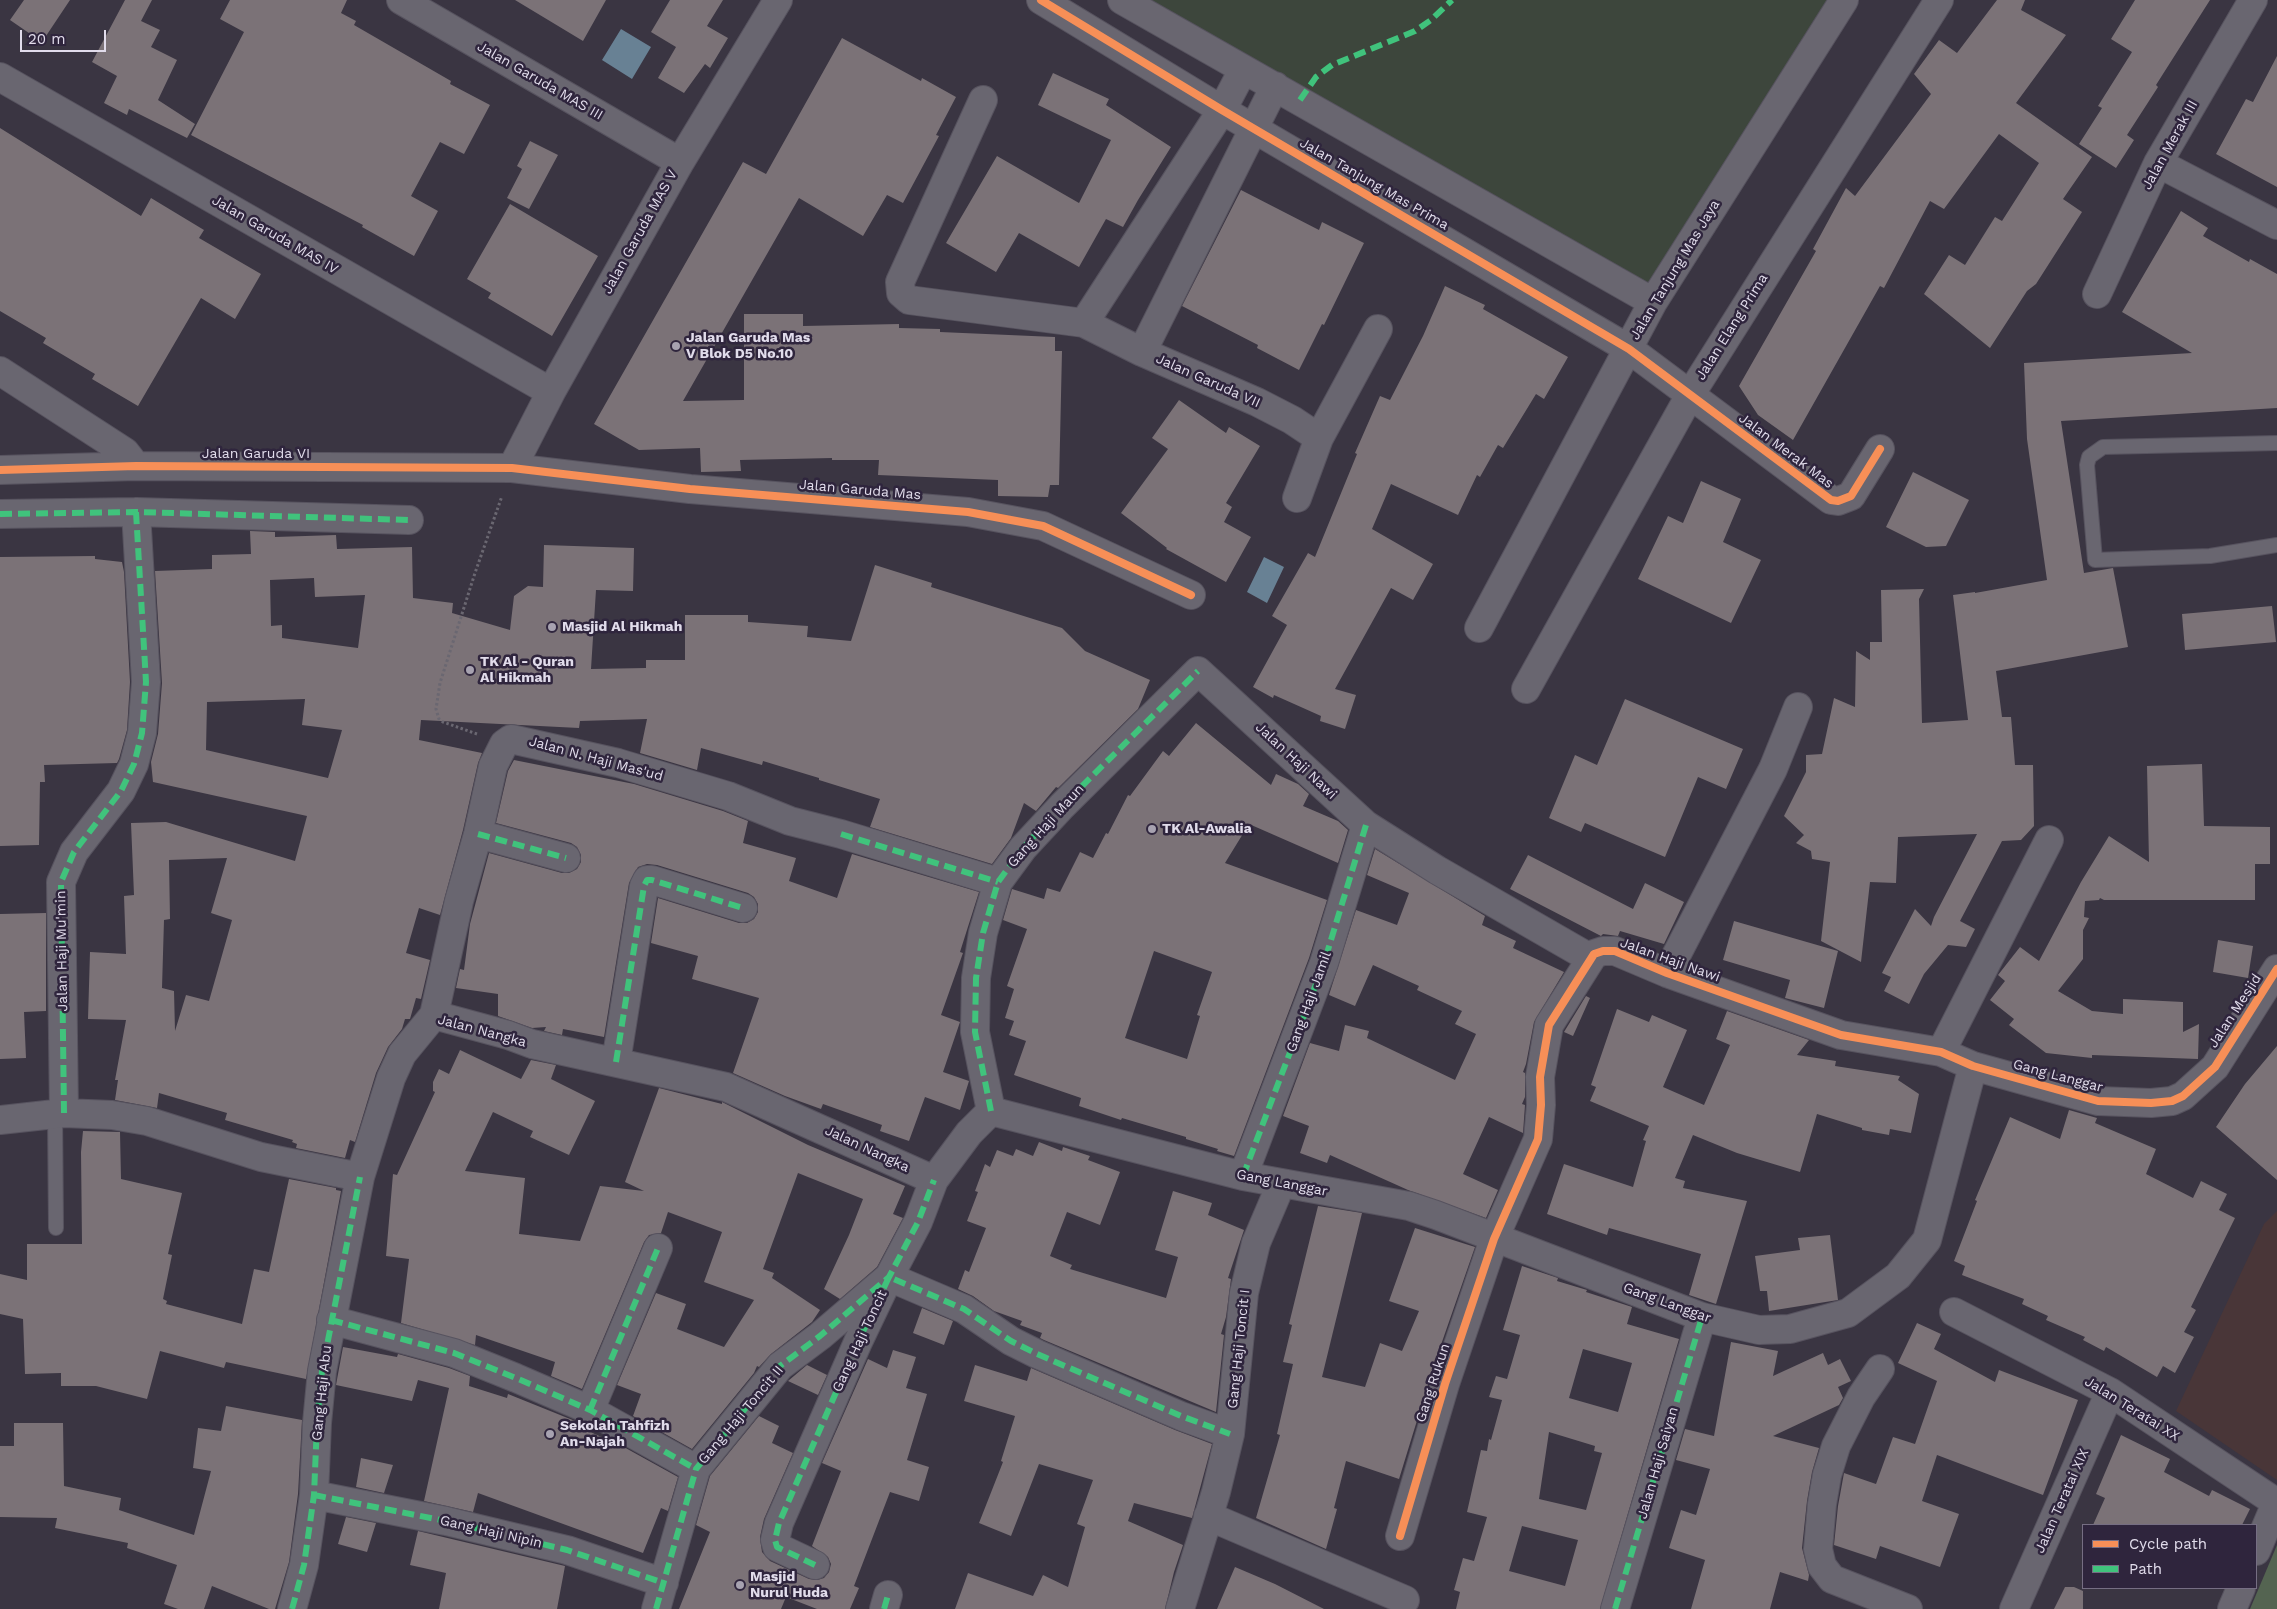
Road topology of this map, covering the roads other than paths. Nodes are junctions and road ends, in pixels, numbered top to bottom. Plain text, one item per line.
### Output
1 (400, 0) edge
2 (778, 0) edge
3 (1042, 0) edge
4 (1122, 0) edge
5 (1844, 0) edge
6 (1939, 0) edge
7 (2253, 0) edge
8 (1242, 70) junction
9 (0, 77) edge
10 (1275, 86) junction
11 (984, 100) dead end
12 (1222, 110) junction
13 (1254, 128) junction
14 (680, 162) junction
15 (2158, 163) junction
16 (2277, 225) edge
17 (2097, 294) dead end
18 (1653, 302) junction
19 (1084, 323) junction
20 (1378, 328) dead end
21 (1628, 349) junction
22 (1142, 352) junction
23 (0, 371) edge
24 (551, 392) junction
25 (1690, 395) junction
26 (1319, 438) junction
27 (2277, 443) edge
28 (1880, 450) dead end
29 (136, 466) junction
30 (512, 468) junction
31 (0, 470) edge
32 (1297, 498) dead end
33 (136, 512) junction
34 (0, 514) edge
35 (409, 520) dead end
36 (2277, 545) edge
37 (1191, 595) dead end
38 (1479, 628) dead end
39 (1198, 672) joint
40 (1526, 689) dead end
41 (1798, 707) dead end
42 (1366, 825) junction
43 (478, 834) junction
44 (2049, 840) dead end
45 (566, 858) dead end
46 (998, 882) junction
47 (742, 908) dead end
48 (1590, 958) junction
49 (2277, 969) edge
50 (1667, 973) junction
51 (434, 1015) junction
52 (1941, 1052) junction
53 (616, 1062) junction
54 (1974, 1066) junction
55 (2215, 1067) joint
56 (991, 1111) junction
57 (60, 1113) junction
58 (0, 1120) edge
59 (1243, 1176) junction
60 (360, 1177) junction
61 (934, 1180) junction
62 (1279, 1184) junction
63 (56, 1228) dead end
64 (1494, 1239) junction
65 (658, 1248) dead end
66 (889, 1277) junction
67 (1954, 1312) dead end
68 (1702, 1317) junction
69 (331, 1320) junction
70 (1880, 1369) dead end
71 (2110, 1392) junction
72 (590, 1410) junction
73 (1230, 1434) junction
74 (696, 1469) junction
75 (314, 1495) junction
76 (2277, 1502) edge
77 (1208, 1516) junction
78 (1400, 1536) dead end
79 (2257, 1550) edge
80 (815, 1565) dead end
81 (664, 1583) junction
82 (2241, 1589) edge
83 (1404, 1600) dead end
84 (292, 1609) edge
85 (656, 1609) edge
86 (1180, 1609) edge
87 (1615, 1609) edge
88 (1908, 1609) edge
89 (2014, 1609) edge
90 (2232, 1609) edge

1 - 14 street, Jalan Garuda MAS III
2 - 14 street, Jalan Garuda MAS V
3 - 12 street, Jalan Tanjung Mas Prima
4 - 8 street
5 - 18 street, Jalan Tanjung Mas Jaya
6 - 25 street, Jalan Elang Prima
7 - 15 street, Jalan Merak III
8 - 10 street
8 - 12 street
9 - 24 street, Jalan Garuda MAS IV
10 - 13 street, Jalan Garuda VII
10 - 18 street
11 - 19 street
12 - 13 street, Jalan Tanjung Mas Prima
12 - 19 street
13 - 21 street, Jalan Tanjung Mas Prima
13 - 22 street, Jalan Garuda VII
14 - 24 street, Jalan Garuda MAS V
15 - 16 street
15 - 17 street, Jalan Merak III
18 - 21 street, Jalan Tanjung Mas Jaya
19 - 22 street
20 - 26 street
21 - 25 street, Jalan Tanjung Mas Prima
21 - 38 street, Jalan Tanjung Mas Jaya
22 - 26 street, Jalan Garuda VII
23 - 29 street
24 - 30 street, Jalan Garuda MAS V
25 - 28 street, Jalan Merak Mas
25 - 40 street, Jalan Elang Prima
26 - 32 street
27 - 36 lane
29 - 30 street, Jalan Garuda VI
29 - 31 street, Jalan Garuda VI
30 - 37 street, Jalan Garuda Mas
33 - 34 street
33 - 35 street
33 - 57 street, Jalan Haji Mu'min
39 - 42 street, Jalan Haji Nawi
39 - 46 street, Gang Haji Maun
41 - 50 street
42 - 48 street, Jalan Haji Nawi
42 - 59 street, Gang Haji Jamil
43 - 45 street
43 - 46 street, Jalan N. Haji Mas'ud
43 - 51 street
44 - 52 street
46 - 56 street, Gang Haji Maun
47 - 53 street
48 - 50 street, Jalan Haji Nawi
48 - 64 street
49 - 55 street, Jalan Mesjid
50 - 52 street, Jalan Haji Nawi
51 - 53 street, Jalan Nangka
51 - 60 street, Jalan Nangka
52 - 54 street, Jalan Haji Nawi
53 - 61 street, Jalan Nangka
54 - 55 street, Gang Langgar
54 - 68 street, Gang Langgar
56 - 59 street, Gang Langgar
56 - 61 street
57 - 58 street
57 - 60 street
57 - 63 lane
59 - 62 street, Gang Langgar
60 - 69 street, Gang Haji Abu
61 - 66 street, Gang Haji Toncit II
62 - 64 street, Gang Langgar
62 - 73 street, Gang Haji Toncit I
64 - 68 street, Gang Langgar
64 - 78 street, Gang Rukun
65 - 72 street
66 - 73 street, Gang Haji Toncit
66 - 74 street, Gang Haji Toncit II
66 - 80 street, Gang Haji Toncit
67 - 71 street, Jalan Teratai XX
68 - 87 street, Jalan Haji Saiyan
69 - 72 street
69 - 75 street, Gang Haji Abu
70 - 88 street
71 - 76 street, Jalan Teratai XX
71 - 89 street, Jalan Teratai XIX
72 - 74 street
73 - 77 street, Gang Haji Toncit I
74 - 81 street
75 - 81 street, Gang Haji Nipin
75 - 84 street, Gang Haji Abu
76 - 79 street
77 - 83 street
77 - 86 street, Gang Haji Toncit I
81 - 85 street
82 - 90 street

